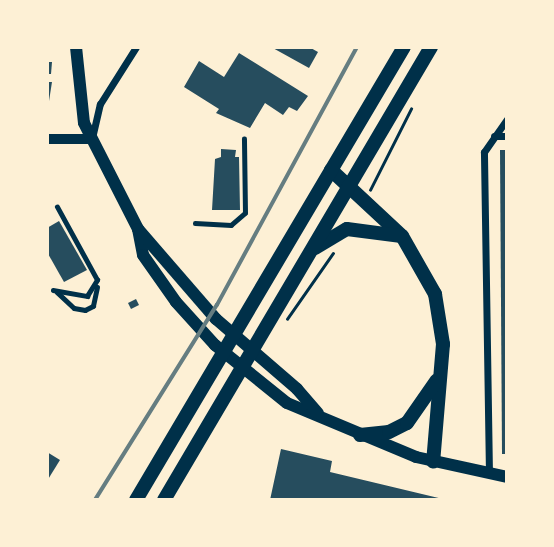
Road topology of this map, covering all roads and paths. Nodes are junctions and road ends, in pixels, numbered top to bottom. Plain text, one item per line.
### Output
1 (76, 47) edge
2 (136, 47) edge
3 (404, 47) edge
4 (431, 47) edge
5 (507, 118) edge
6 (494, 136) junction
7 (507, 136) edge
8 (47, 139) edge
9 (92, 139) junction
10 (244, 139) dead end
11 (331, 170) junction
12 (349, 186) junction
13 (57, 206) dead end
14 (195, 223) dead end
15 (138, 229) junction
16 (402, 236) junction
17 (311, 251) junction
18 (97, 280) junction
19 (441, 373) junction
20 (319, 414) junction
21 (360, 435) junction
22 (433, 462) junction
23 (489, 475) junction
24 (507, 477) edge
25 (136, 500) edge
26 (164, 500) edge

1 - 9 main road
2 - 9 street
3 - 11 highway
4 - 12 highway
5 - 6 street
6 - 7 street
6 - 23 street
8 - 9 street
9 - 15 main road
10 - 14 lane
11 - 12 highway
11 - 25 highway
12 - 16 highway
12 - 17 highway
13 - 18 lane
15 - 20 main road
15 - 20 main road
16 - 17 highway
16 - 19 highway
17 - 26 highway
18 - 18 lane
19 - 21 highway
19 - 22 highway
20 - 21 main road
21 - 22 main road
22 - 23 main road
23 - 24 main road

